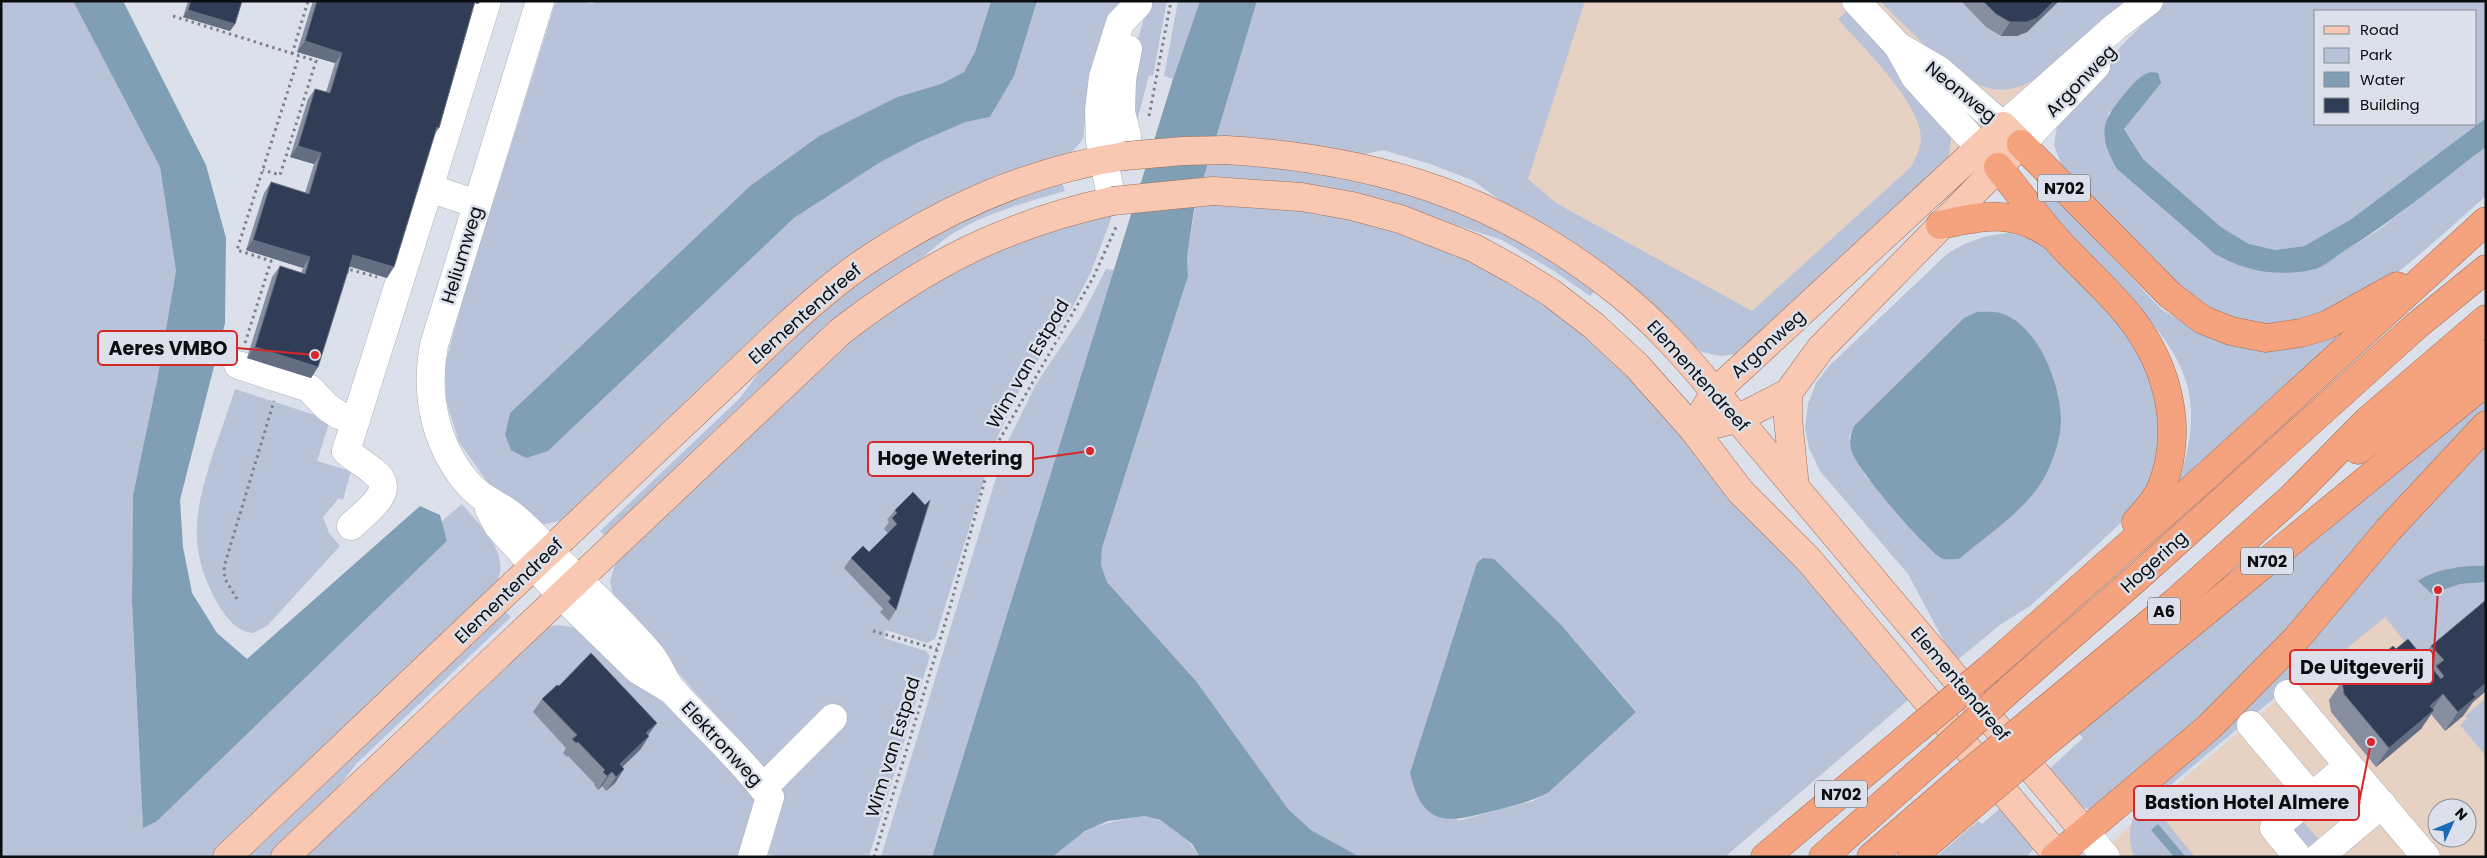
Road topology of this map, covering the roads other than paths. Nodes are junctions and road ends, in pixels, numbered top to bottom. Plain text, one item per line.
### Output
1 (487, 1) edge
2 (540, 1) edge
3 (1856, 1) edge
4 (2149, 1) edge
5 (2154, 1) edge
6 (1138, 3) edge
7 (1898, 46) junction
8 (2012, 135) junction
9 (1114, 158) junction
10 (1989, 158) junction
11 (429, 188) junction
12 (477, 204) junction
13 (1116, 209) junction
14 (2486, 222) edge
15 (1940, 225) junction
16 (2055, 238) junction
17 (2449, 254) junction
18 (2486, 269) edge
19 (2486, 319) edge
20 (2486, 354) edge
21 (238, 365) road end
22 (2486, 382) edge
23 (1715, 392) junction
24 (1788, 393) junction
25 (1737, 418) junction
26 (356, 420) junction
27 (2486, 425) edge
28 (1693, 428) junction
29 (1795, 487) junction
30 (2291, 498) junction
31 (351, 526) dead end
32 (542, 559) junction
33 (569, 587) junction
34 (2067, 601) junction
35 (2288, 694) dead end
36 (833, 718) dead end
37 (2251, 725) dead end
38 (2041, 730) junction
39 (2348, 766) junction
40 (763, 788) junction
41 (2312, 796) junction
42 (2382, 804) junction
43 (2084, 831) junction
44 (2057, 856) edge
45 (227, 857) edge
46 (285, 857) edge
47 (752, 857) edge
48 (1765, 857) edge
49 (1823, 857) edge
50 (1870, 857) edge
51 (1912, 857) edge
52 (2106, 857) edge
53 (2298, 857) edge
54 (2319, 857) edge
55 (2426, 857) edge

1 - 11 street
2 - 12 street, Heliumweg
3 - 7 street, Neonweg
4 - 8 street, Argonweg
5 - 8 street, Argonweg
6 - 9 street
7 - 8 street, Neonweg
7 - 10 street, Neonweg
8 - 10 main road, Argonweg
8 - 17 highway, N702
9 - 13 street
9 - 23 main road, Elementendreef, bridge
9 - 32 main road, Elementendreef
10 - 15 main road, Argonweg
10 - 16 highway, N702
10 - 23 main road, Argonweg
11 - 12 street
11 - 26 street
12 - 32 street, Heliumweg
13 - 28 main road, Elementendreef, bridge
13 - 33 main road, Elementendreef
14 - 17 highway, N702
15 - 16 highway, N702
15 - 24 main road, Argonweg
16 - 34 highway, N702
17 - 34 highway, N702
18 - 49 highway, Hogering / N702, bridge
19 - 30 highway, A6
20 - 30 highway, A6
21 - 26 street
22 - 38 highway, N702
23 - 25 main road, Elementendreef
23 - 28 main road, Argonweg
24 - 25 main road, Argonweg
24 - 29 main road
25 - 28 main road, Argonweg
25 - 29 main road, Elementendreef
26 - 31 street
27 - 43 highway
28 - 44 main road, Elementendreef
29 - 43 main road, Elementendreef
30 - 38 highway, A6
32 - 33 street, Elektronweg
32 - 45 main road, Elementendreef
33 - 40 street, Elektronweg
33 - 46 main road, Elementendreef
34 - 48 highway, N702, bridge
35 - 39 street
36 - 40 street
37 - 41 street
38 - 50 highway, A6, bridge
38 - 51 highway, N702, bridge
39 - 41 street
39 - 42 street
40 - 47 street, Elektronweg
41 - 53 street
42 - 54 street
42 - 55 street
43 - 44 highway
43 - 52 street

